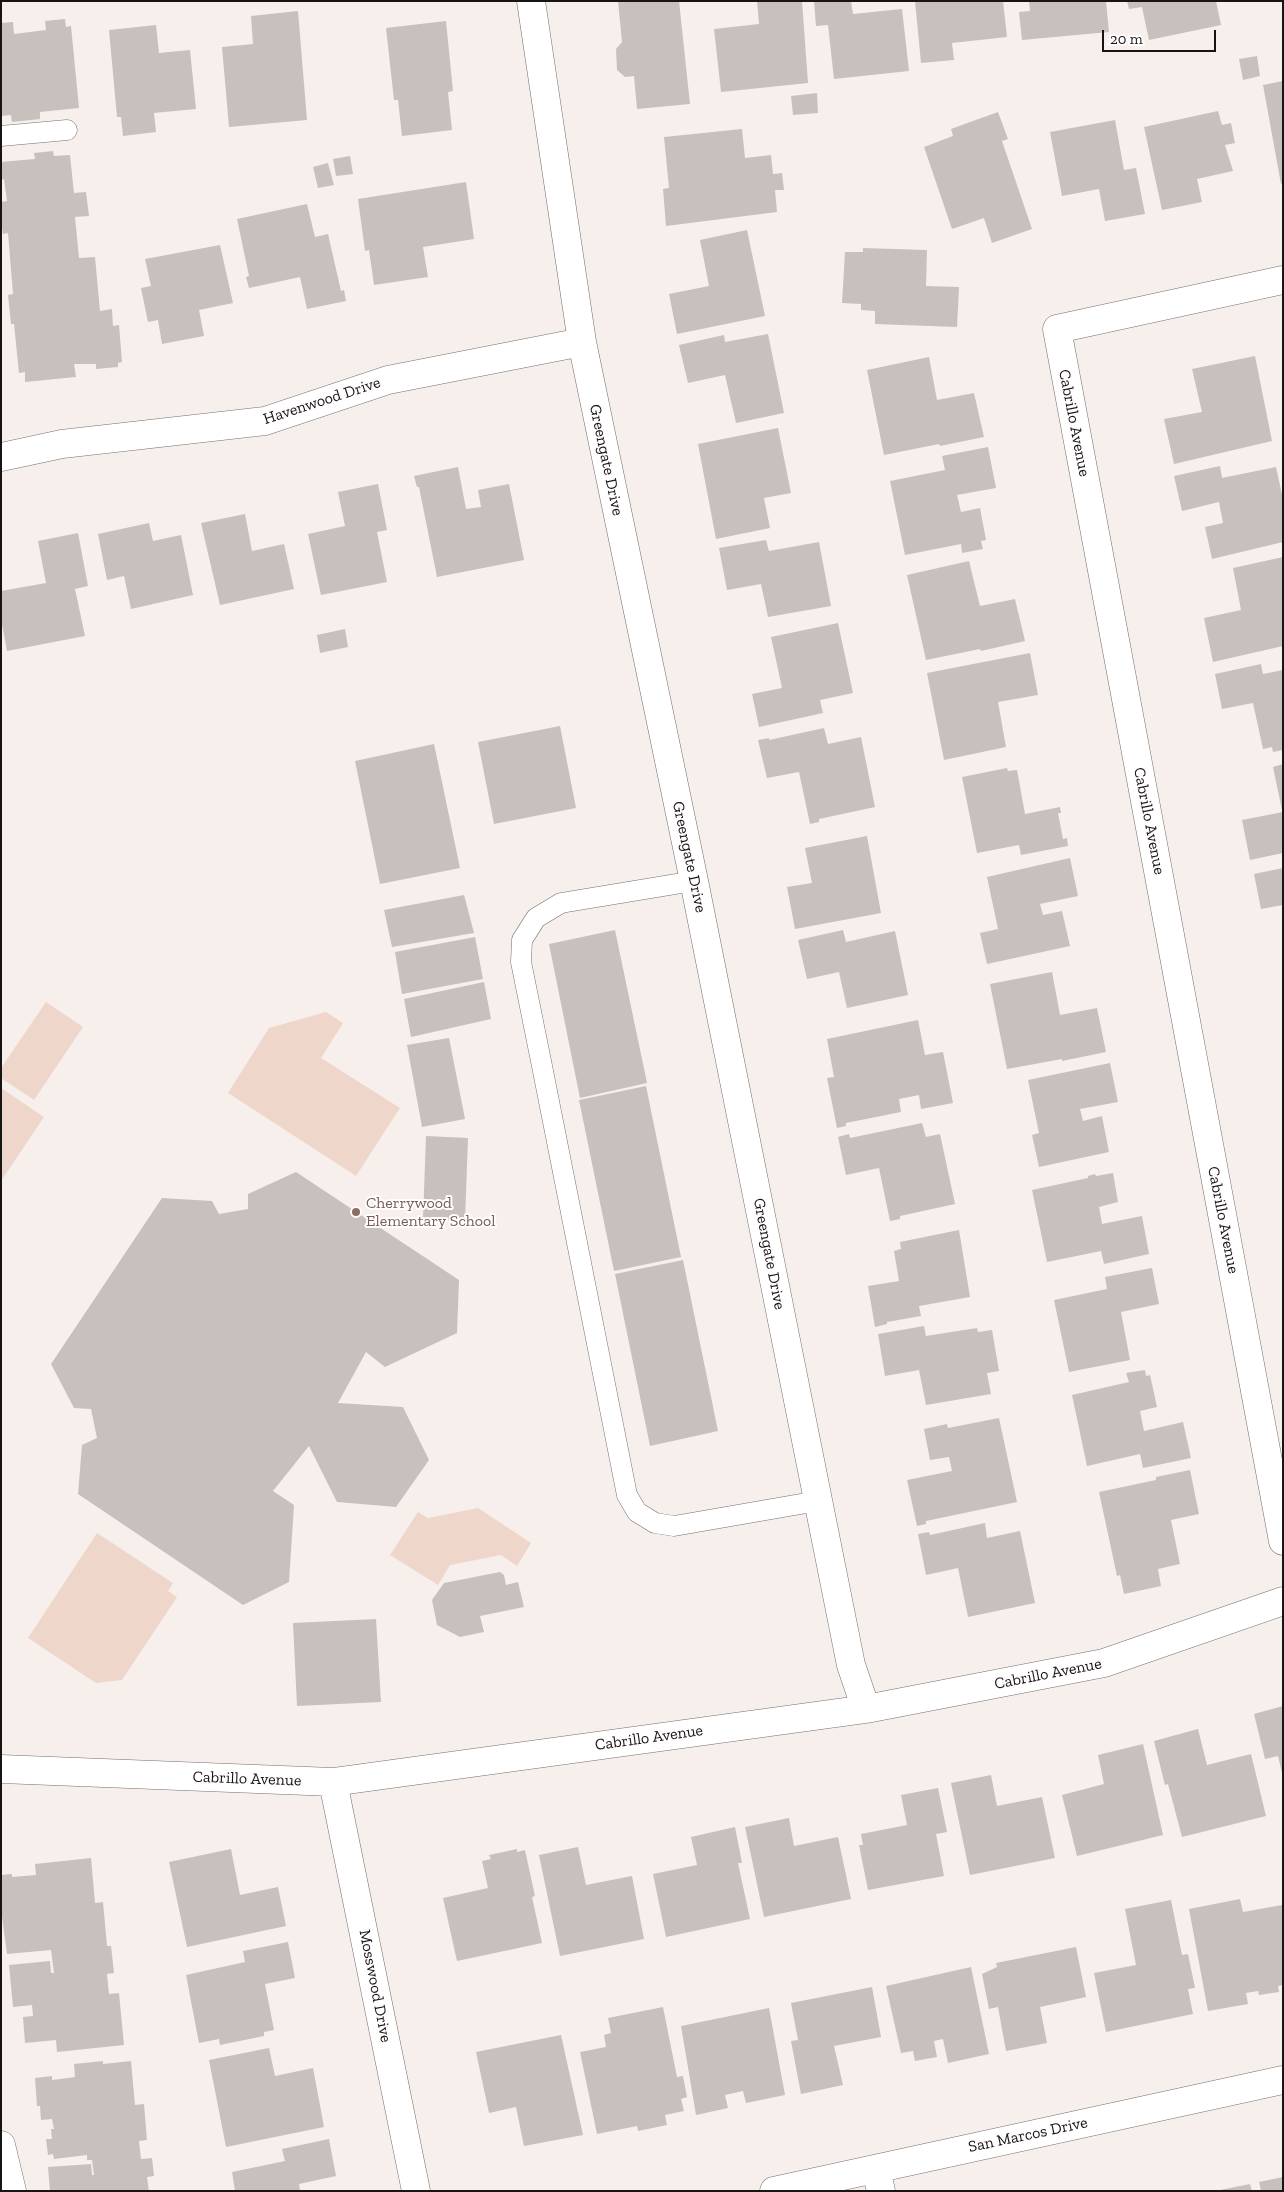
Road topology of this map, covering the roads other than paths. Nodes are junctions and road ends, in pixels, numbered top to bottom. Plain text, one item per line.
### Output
1 (531, 1) edge
2 (67, 130) dead end
3 (1, 136) edge
4 (1283, 280) edge
5 (582, 342) junction
6 (1, 457) edge
7 (694, 881) junction
8 (818, 1501) junction
9 (1283, 1541) edge
10 (1283, 1601) edge
11 (866, 1709) junction
12 (1, 1769) edge
13 (333, 1782) junction
14 (1283, 2080) edge
15 (1, 2145) edge
16 (878, 2180) edge
17 (12, 2191) edge
18 (416, 2191) edge
19 (774, 2191) edge

1 - 5 street, Greengate Drive
2 - 3 lane
4 - 9 street, Cabrillo Avenue
5 - 6 street, Havenwood Drive
5 - 7 street, Greengate Drive
7 - 8 street, Greengate Drive
7 - 8 lane
8 - 11 street, Greengate Drive
10 - 11 street, Cabrillo Avenue
11 - 13 street, Cabrillo Avenue
12 - 13 street, Cabrillo Avenue
13 - 18 street, Mosswood Drive
14 - 16 street, San Marcos Drive
15 - 17 street
16 - 19 street, San Marcos Drive

